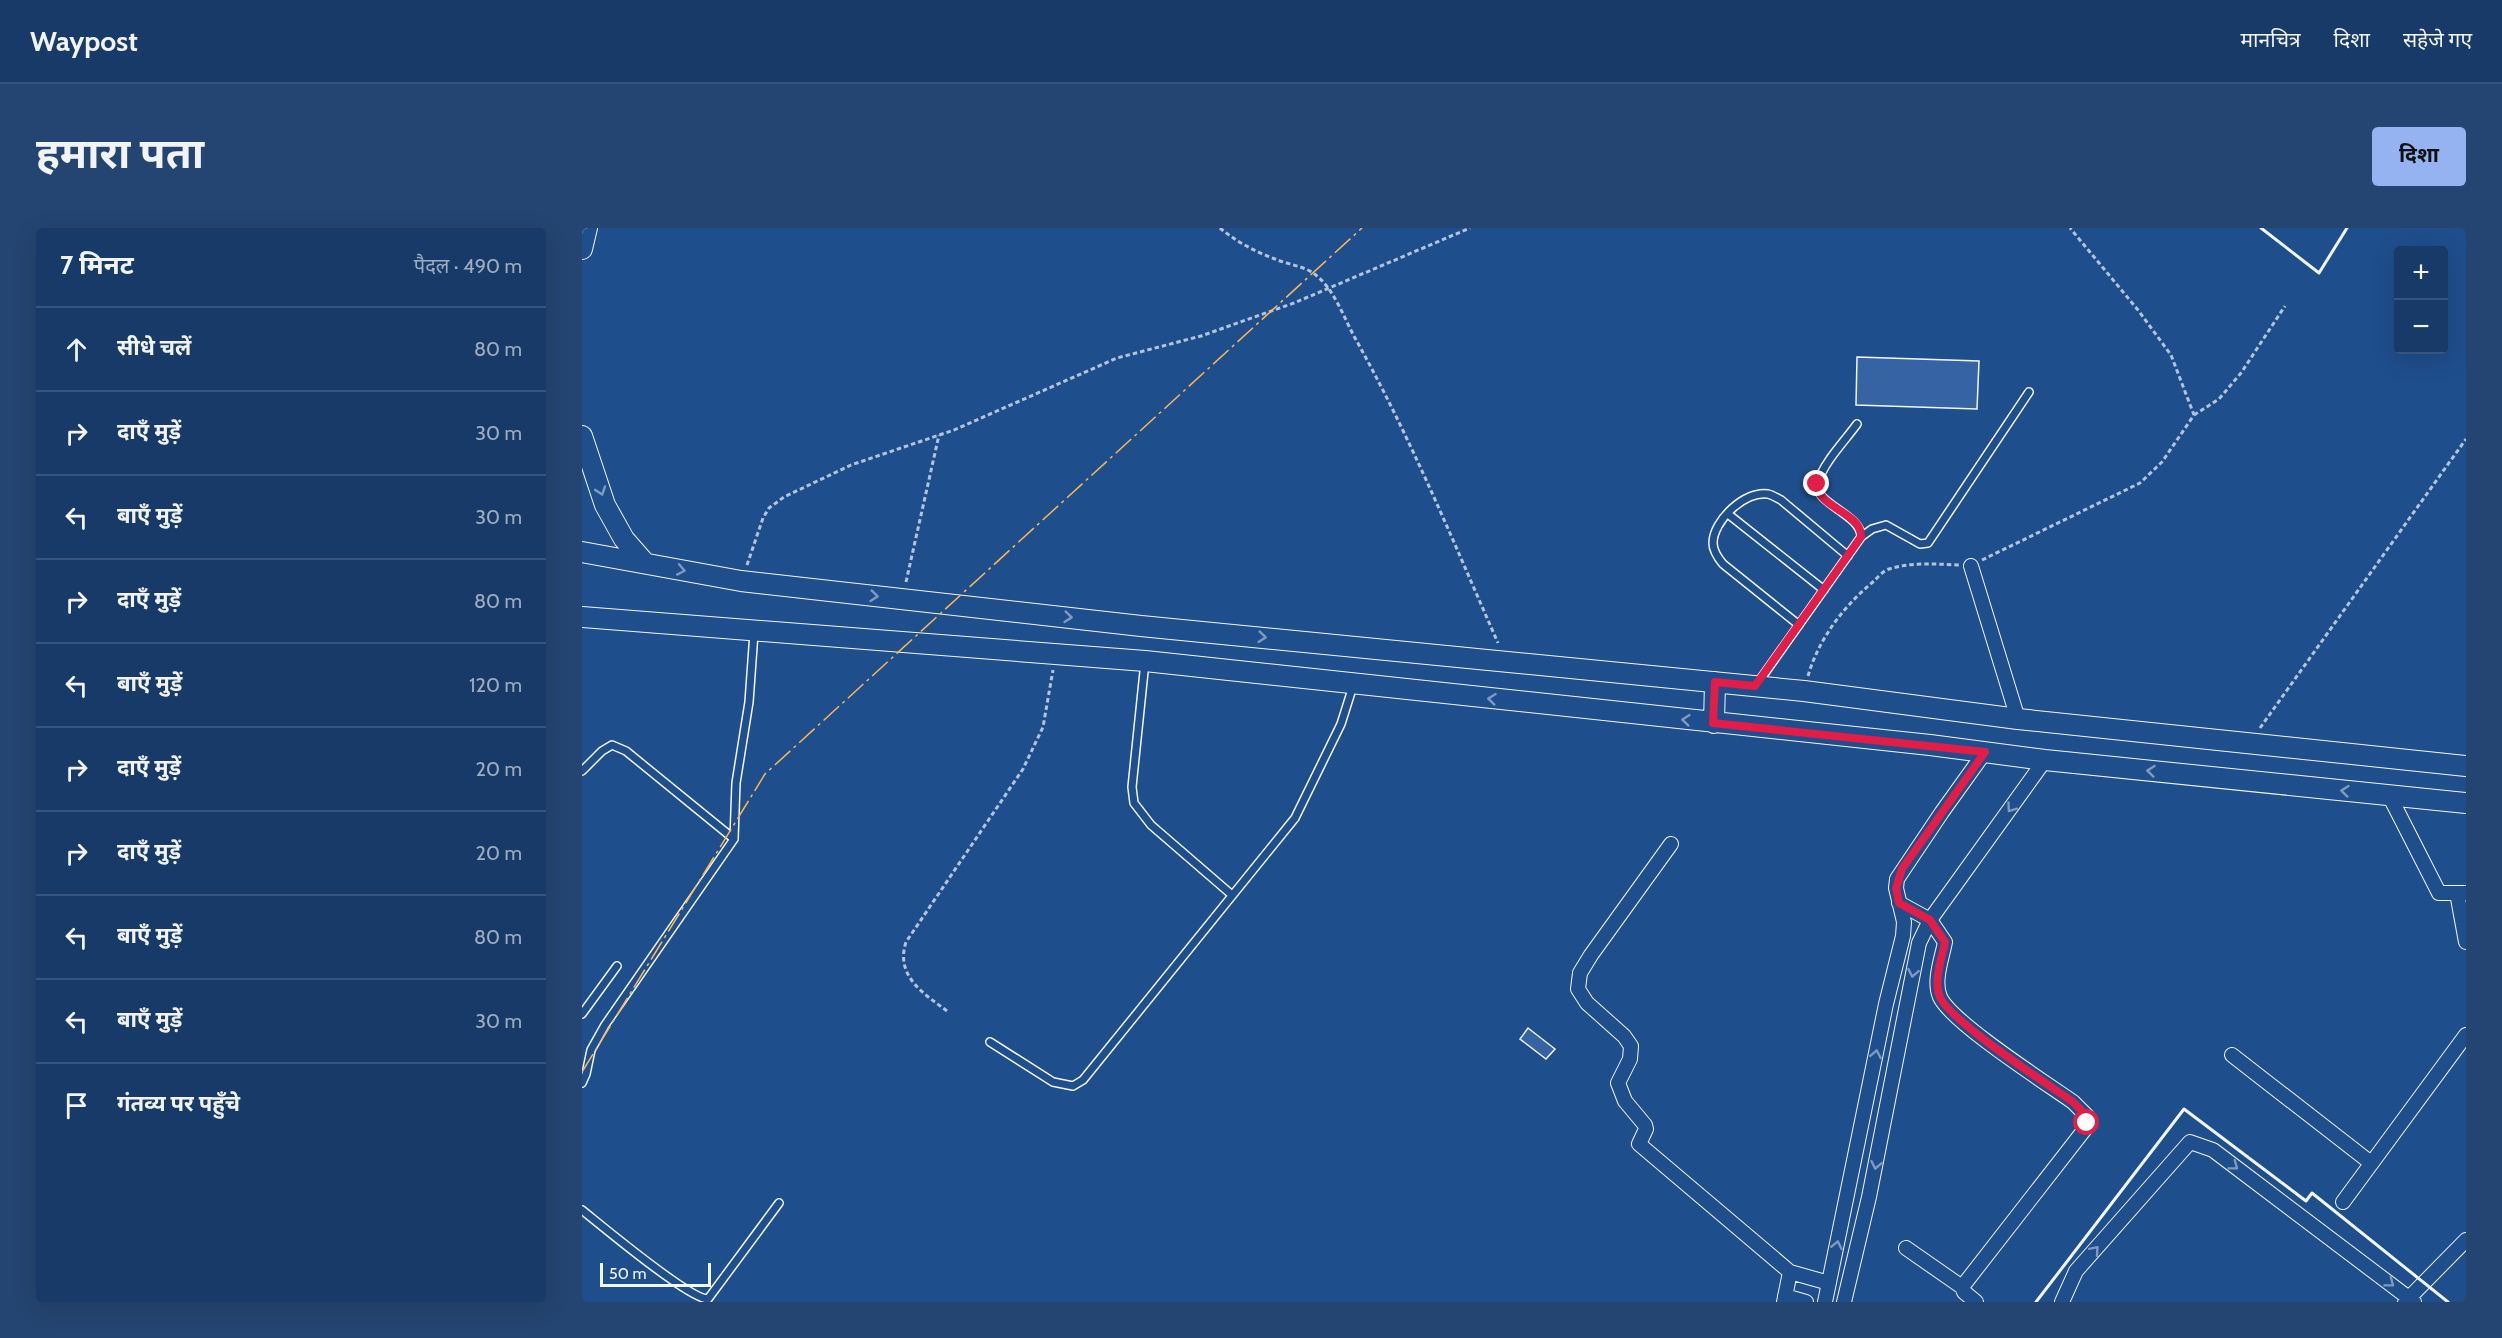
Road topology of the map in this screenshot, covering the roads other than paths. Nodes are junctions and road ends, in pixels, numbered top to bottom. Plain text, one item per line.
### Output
1 (587, 228) edge
2 (582, 249) edge
3 (2029, 392) dead end
4 (1857, 424) dead end
5 (582, 436) edge
6 (1728, 514) junction
7 (1861, 537) junction
8 (582, 552) edge
9 (1848, 556) junction
10 (645, 563) junction
11 (1971, 566) road end
12 (1824, 590) junction
13 (582, 616) edge
14 (1799, 625) junction
15 (755, 630) junction
16 (1146, 661) junction
17 (1715, 682) junction
18 (1353, 684) junction
19 (1755, 686) junction
20 (2018, 719) junction
21 (1713, 723) junction
22 (1985, 752) junction
23 (2045, 760) junction
24 (2466, 766) edge
25 (582, 771) edge
26 (2389, 795) junction
27 (2466, 803) edge
28 (734, 839) junction
29 (1671, 844) dead end
30 (2462, 893) edge
31 (1232, 895) junction
32 (1899, 903) junction
33 (1930, 920) junction
34 (2466, 942) edge
35 (617, 966) dead end
36 (582, 1014) edge
37 (2466, 1035) edge
38 (990, 1042) dead end
39 (2232, 1055) dead end
40 (582, 1083) edge
41 (2371, 1163) junction
42 (2343, 1202) dead end
43 (780, 1203) dead end
44 (582, 1210) edge
45 (2466, 1241) edge
46 (1906, 1248) dead end
47 (1790, 1272) junction
48 (1829, 1283) junction
49 (1962, 1287) junction
50 (1784, 1299) edge
51 (2410, 1300) edge
52 (1806, 1302) edge
53 (1825, 1302) edge
54 (1844, 1302) edge
55 (1976, 1302) edge
56 (2062, 1302) edge

1 - 2 street
3 - 7 lane
4 - 7 lane
5 -> 10 street
6 - 9 lane
6 - 12 lane
6 - 14 lane
7 - 9 lane
8 - 10 street
9 - 12 lane
10 -> 17 street
11 - 20 street
12 - 14 lane
13 - 15 street
14 - 19 lane
15 - 16 street
15 - 28 lane
16 - 18 street
16 - 31 lane
17 - 19 street
17 - 21 street
21 -> 18 street
18 - 31 lane
19 - 20 street
20 - 24 street
21 - 22 street
22 - 23 street
22 - 32 street
26 -> 23 street
23 -> 33 street
25 - 28 lane
26 - 27 street
26 - 30 street
28 - 40 lane
29 - 47 street
30 - 34 street
31 - 38 lane
32 - 33 street
48 -> 32 street
33 - 49 street
33 -> 54 street
35 - 36 lane
37 - 41 street
39 - 41 street
41 - 42 street
43 - 44 lane
45 - 51 street
46 - 49 street
47 - 48 street
47 - 50 street
48 - 53 street
49 - 55 street
50 - 52 street
56 -> 51 street

